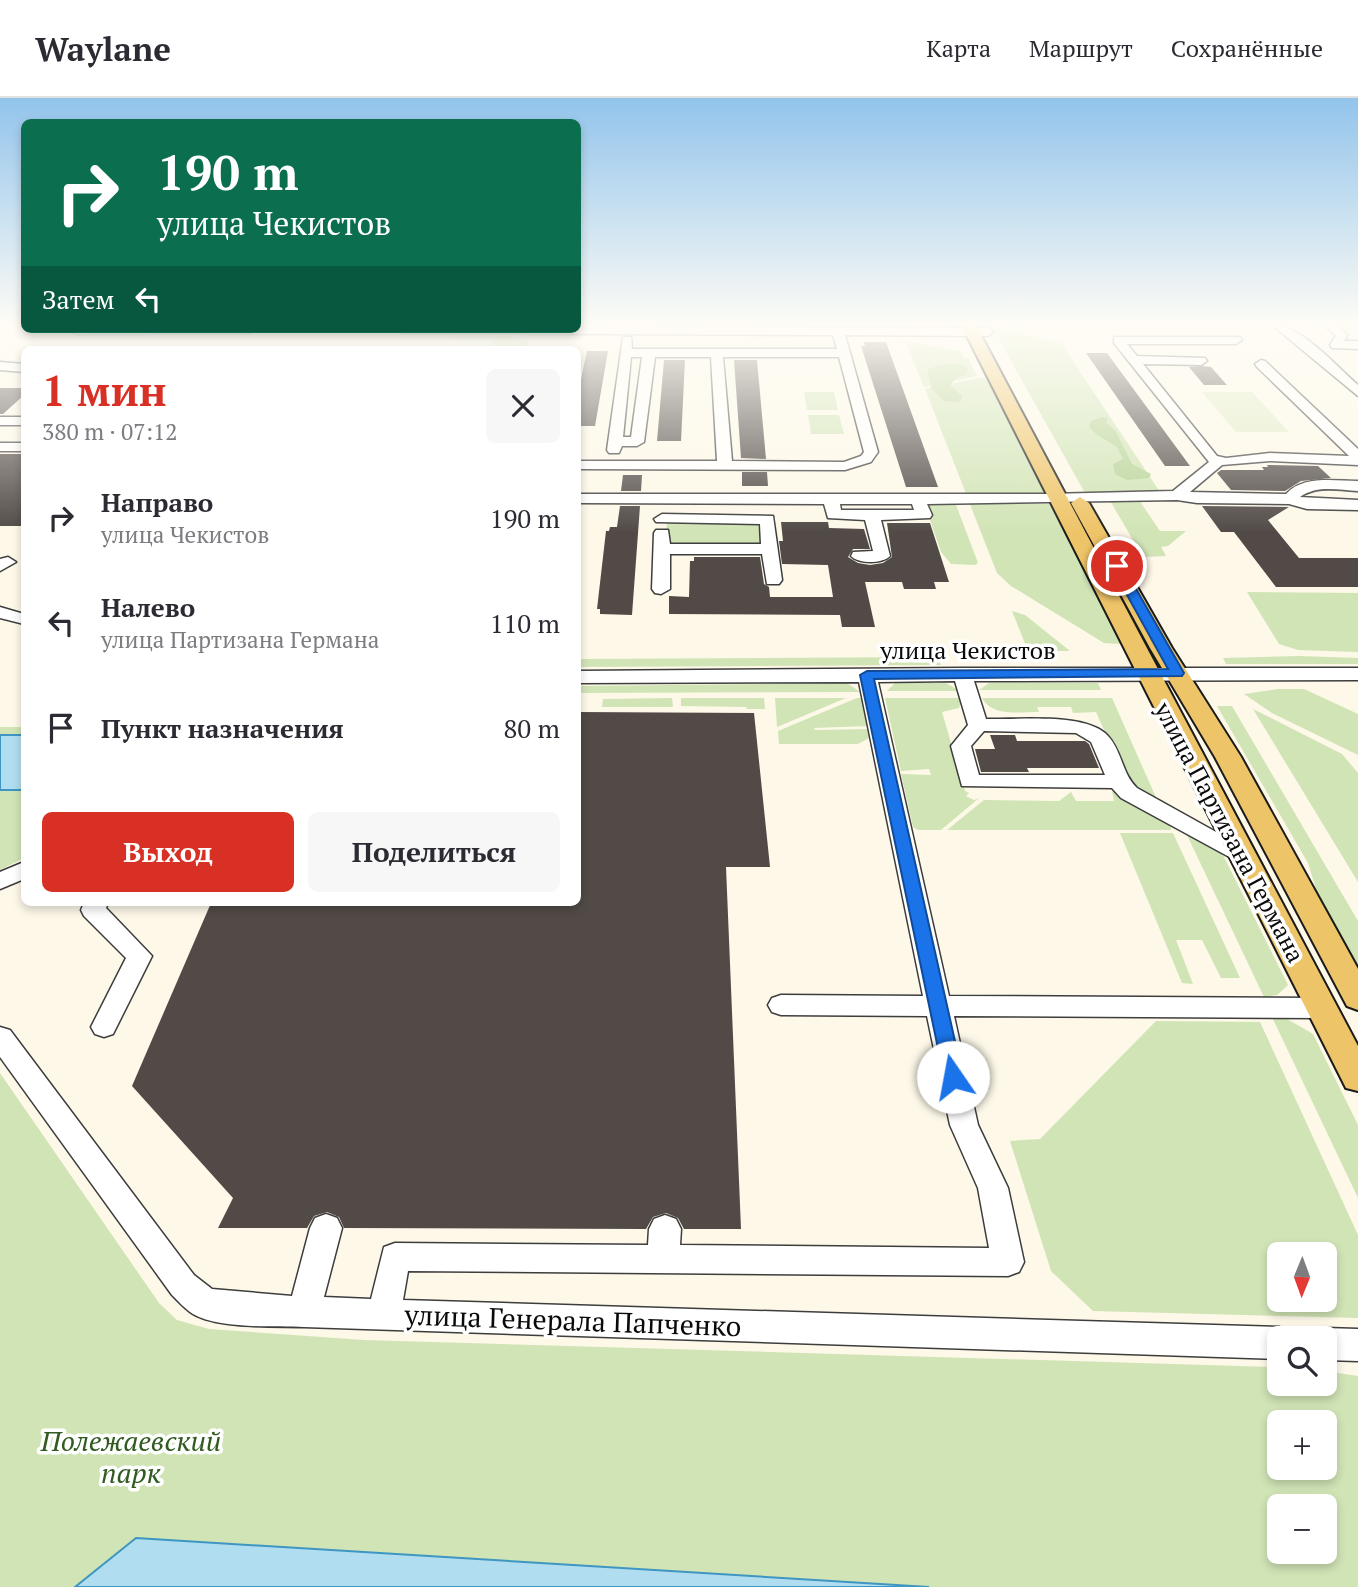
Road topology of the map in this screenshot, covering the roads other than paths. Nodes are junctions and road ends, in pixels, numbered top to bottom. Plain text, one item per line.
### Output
1 (620, 393) edge
2 (643, 393) edge
3 (720, 393) edge
4 (855, 393) edge
5 (1009, 393) edge
6 (1017, 393) edge
7 (1160, 393) edge
8 (1291, 393) edge
9 (21, 421) edge
10 (1, 423) edge
11 (0, 447) edge
12 (21, 447) edge
13 (1358, 459) edge
14 (1218, 461) junction
15 (581, 465) edge
16 (725, 466) junction
17 (1358, 486) edge
18 (1177, 495) junction
19 (1078, 498) junction
20 (581, 499) edge
21 (663, 499) junction
22 (831, 499) junction
23 (918, 499) junction
24 (1058, 499) junction
25 (1290, 499) junction
26 (1358, 505) edge
27 (872, 515) junction
28 (662, 519) junction
29 (662, 549) junction
30 (770, 549) junction
31 (859, 556) dead end
32 (773, 580) dead end
33 (661, 589) dead end
34 (0, 612) edge
35 (21, 618) edge
36 (1147, 673) junction
37 (1177, 673) junction
38 (961, 674) junction
39 (1358, 674) edge
40 (867, 675) junction
41 (581, 677) edge
42 (978, 725) junction
43 (1118, 782) junction
44 (1244, 857) junction
45 (21, 871) edge
46 (0, 881) edge
47 (95, 906) edge
48 (1358, 998) edge
49 (780, 1004) dead end
50 (938, 1006) junction
51 (1322, 1008) junction
52 (104, 1027) dead end
53 (0, 1037) edge
54 (1358, 1078) edge
55 (326, 1228) dead end
56 (304, 1312) junction
57 (384, 1314) junction
58 (1267, 1343) edge
59 (1337, 1344) edge
60 (1358, 1345) edge

1 - 2 street
3 - 16 street
4 - 16 street
5 - 24 main road, улица Партизана Германа
6 - 19 main road, улица Партизана Германа
7 - 14 street
8 - 13 street
9 - 10 street
11 - 12 street
13 - 14 street
14 - 18 street
15 - 16 street
17 - 25 street
18 - 19 lane
18 - 25 lane
19 - 24 street
19 - 37 main road, улица Партизана Германа
20 - 21 street
21 - 22 street
21 - 28 street
22 - 23 street
22 - 27 street
23 - 24 street
23 - 27 street
24 - 36 main road, улица Партизана Германа
25 - 26 lane
27 - 31 street
28 - 29 street
28 - 30 street
29 - 30 street
29 - 33 street
30 - 32 street
34 - 35 lane
36 - 37 street, улица Чекистов
36 - 38 street, улица Чекистов
36 - 44 main road, улица Партизана Германа
37 - 39 street, улица Чекистов
37 - 48 main road, улица Партизана Германа
38 - 40 street, улица Чекистов
38 - 42 street
40 - 41 street, улица Чекистов
40 - 50 street
42 - 43 street
42 - 43 street
43 - 44 street
44 - 51 main road, улица Партизана Германа
45 - 46 street
47 - 52 street
49 - 50 street
50 - 51 street
50 - 57 street
51 - 54 main road, улица Партизана Германа
53 - 56 street, улица Генерала Папченко
55 - 56 street
56 - 57 street, улица Генерала Папченко
57 - 58 street, улица Генерала Папченко
59 - 60 street

